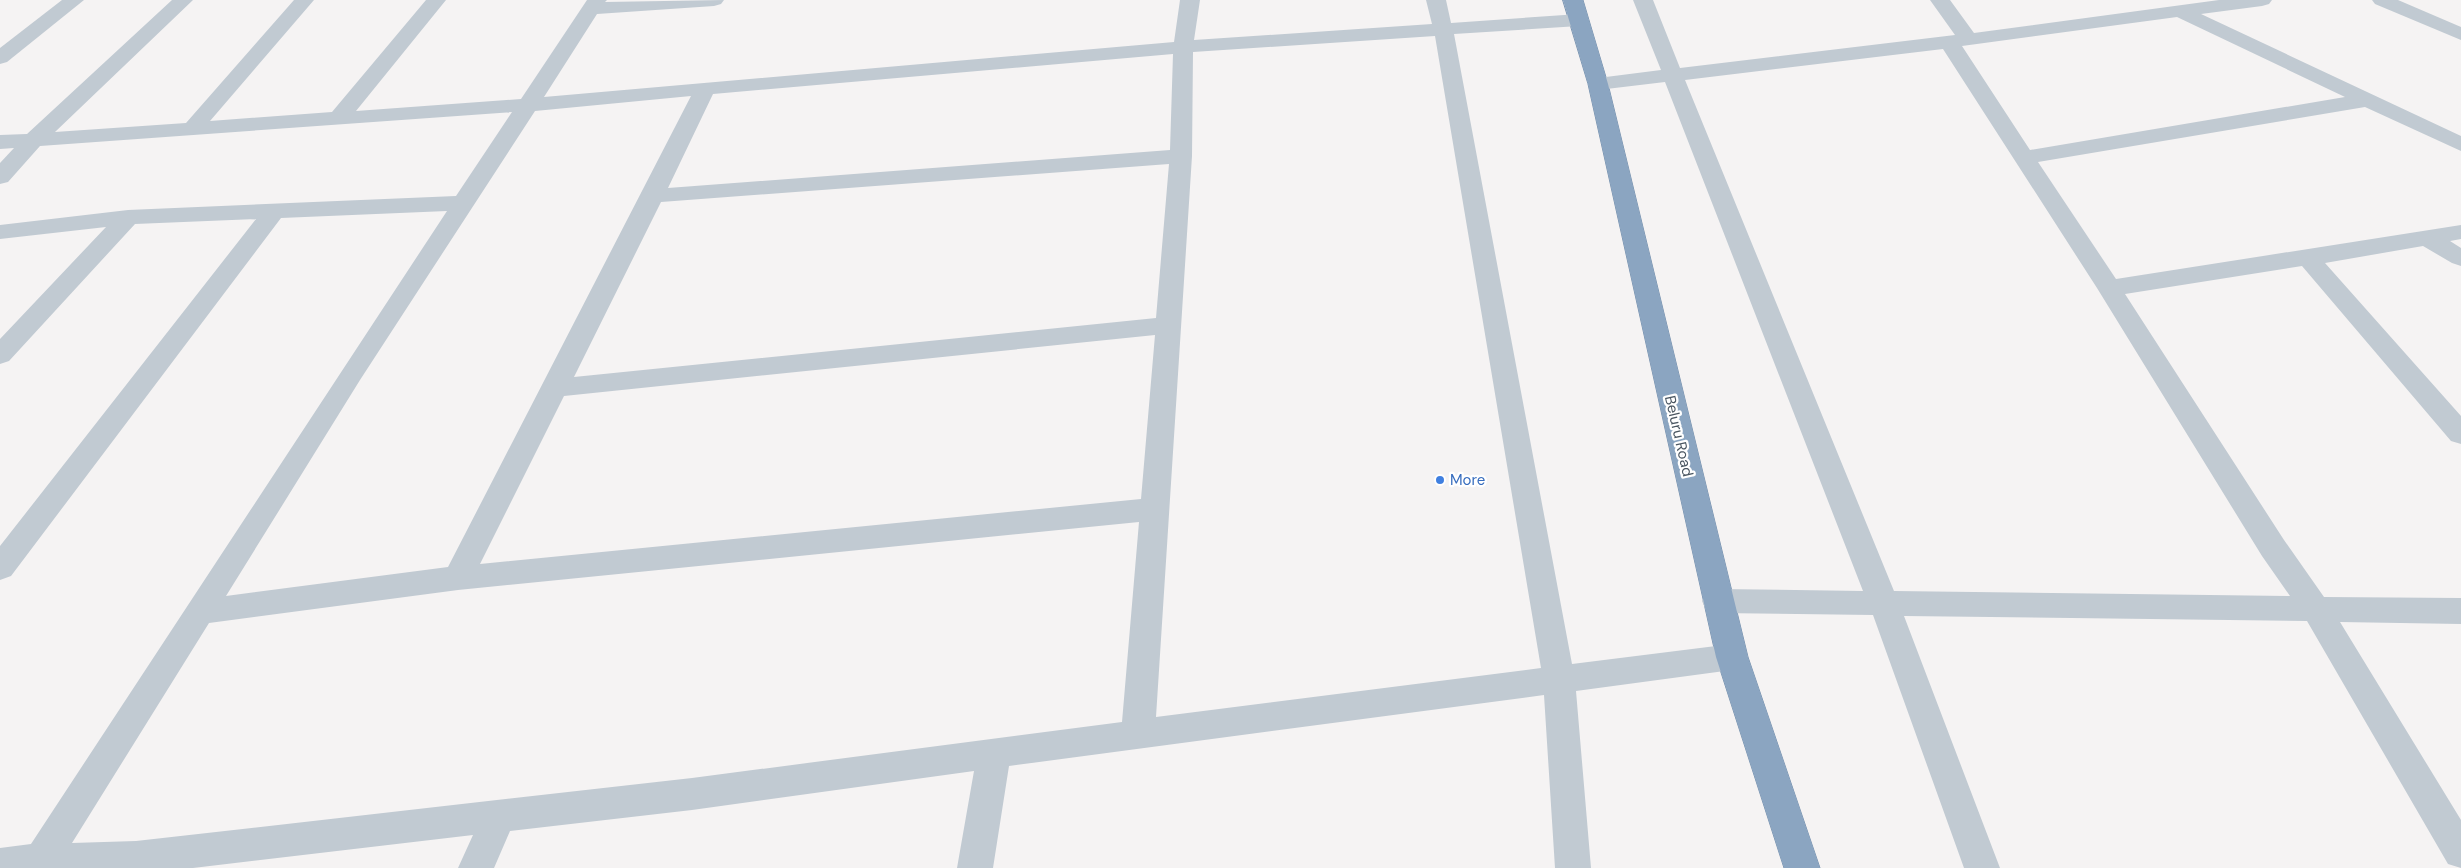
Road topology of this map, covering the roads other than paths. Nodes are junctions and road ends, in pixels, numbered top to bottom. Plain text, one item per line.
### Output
1 (74, 0) edge
2 (183, 0) edge
3 (304, 0) edge
4 (436, 0) edge
5 (714, 0) edge
6 (1190, 0) edge
7 (1436, 0) edge
8 (1643, 0) edge
9 (1940, 0) edge
10 (2262, 0) edge
11 (2382, 0) edge
12 (595, 4) edge
13 (1576, 10) edge
14 (2179, 11) junction
15 (1442, 29) junction
16 (2461, 34) edge
17 (1958, 41) junction
18 (1183, 47) junction
19 (0, 58) edge
20 (1672, 75) junction
21 (1598, 84) junction
22 (705, 89) junction
23 (2367, 100) junction
24 (528, 105) junction
25 (338, 119) junction
26 (191, 130) junction
27 (32, 141) junction
28 (0, 142) edge
29 (2461, 144) edge
30 (1181, 156) junction
31 (2024, 158) junction
32 (0, 177) edge
33 (653, 196) junction
34 (464, 203) junction
35 (274, 211) junction
36 (128, 218) junction
37 (0, 232) edge
38 (2461, 232) edge
39 (2427, 238) junction
40 (2308, 258) junction
41 (2461, 258) edge
42 (2109, 288) junction
43 (1168, 325) junction
44 (0, 355) edge
45 (555, 388) junction
46 (2461, 434) edge
47 (1155, 509) junction
48 (0, 568) edge
49 (458, 578) junction
50 (1717, 601) junction
51 (1884, 604) junction
52 (2317, 611) junction
53 (199, 612) junction
54 (2461, 612) edge
55 (1732, 657) junction
56 (1558, 679) junction
57 (1138, 734) junction
58 (994, 753) junction
59 (500, 816) junction
60 (2461, 852) edge
61 (39, 864) edge
62 (0, 865) edge
63 (476, 868) edge
64 (975, 868) edge
65 (1573, 868) edge
66 (1802, 868) edge
67 (1982, 868) edge

1 - 19 street
2 - 27 street
3 - 26 street
4 - 25 street
5 - 12 street
6 - 18 street
7 - 15 street
8 - 20 street
9 - 17 street
10 - 14 street
11 - 16 street
12 - 24 street
13 - 15 street
13 - 21 highway, Beluru Road
14 - 17 street
14 - 23 street
15 - 18 street
15 - 56 street
17 - 20 street
17 - 31 street
18 - 22 street
18 - 30 street
20 - 21 street
20 - 51 street
21 - 50 highway, Beluru Road
22 - 24 street
22 - 33 street
23 - 29 street
23 - 31 street
24 - 25 street
24 - 34 street
25 - 26 street
26 - 27 street
27 - 28 street
27 - 32 street
30 - 33 street
30 - 43 street
31 - 42 street
33 - 45 street
34 - 35 street
34 - 53 street
35 - 36 street
35 - 48 street
36 - 37 street
36 - 44 street
38 - 39 street
39 - 40 street
39 - 41 street
40 - 42 street
40 - 46 street
42 - 52 street
43 - 45 street
43 - 47 street
45 - 49 street
47 - 49 street
47 - 57 street
49 - 53 street
50 - 51 street
50 - 55 highway, Beluru Road
51 - 52 street
51 - 67 street
52 - 54 street
52 - 60 street
53 - 61 street
55 - 56 street
55 - 66 highway, Beluru Road
56 - 57 street
56 - 65 street
57 - 58 street
58 - 59 street
58 - 64 street
59 - 61 street
59 - 63 street
61 - 62 street

